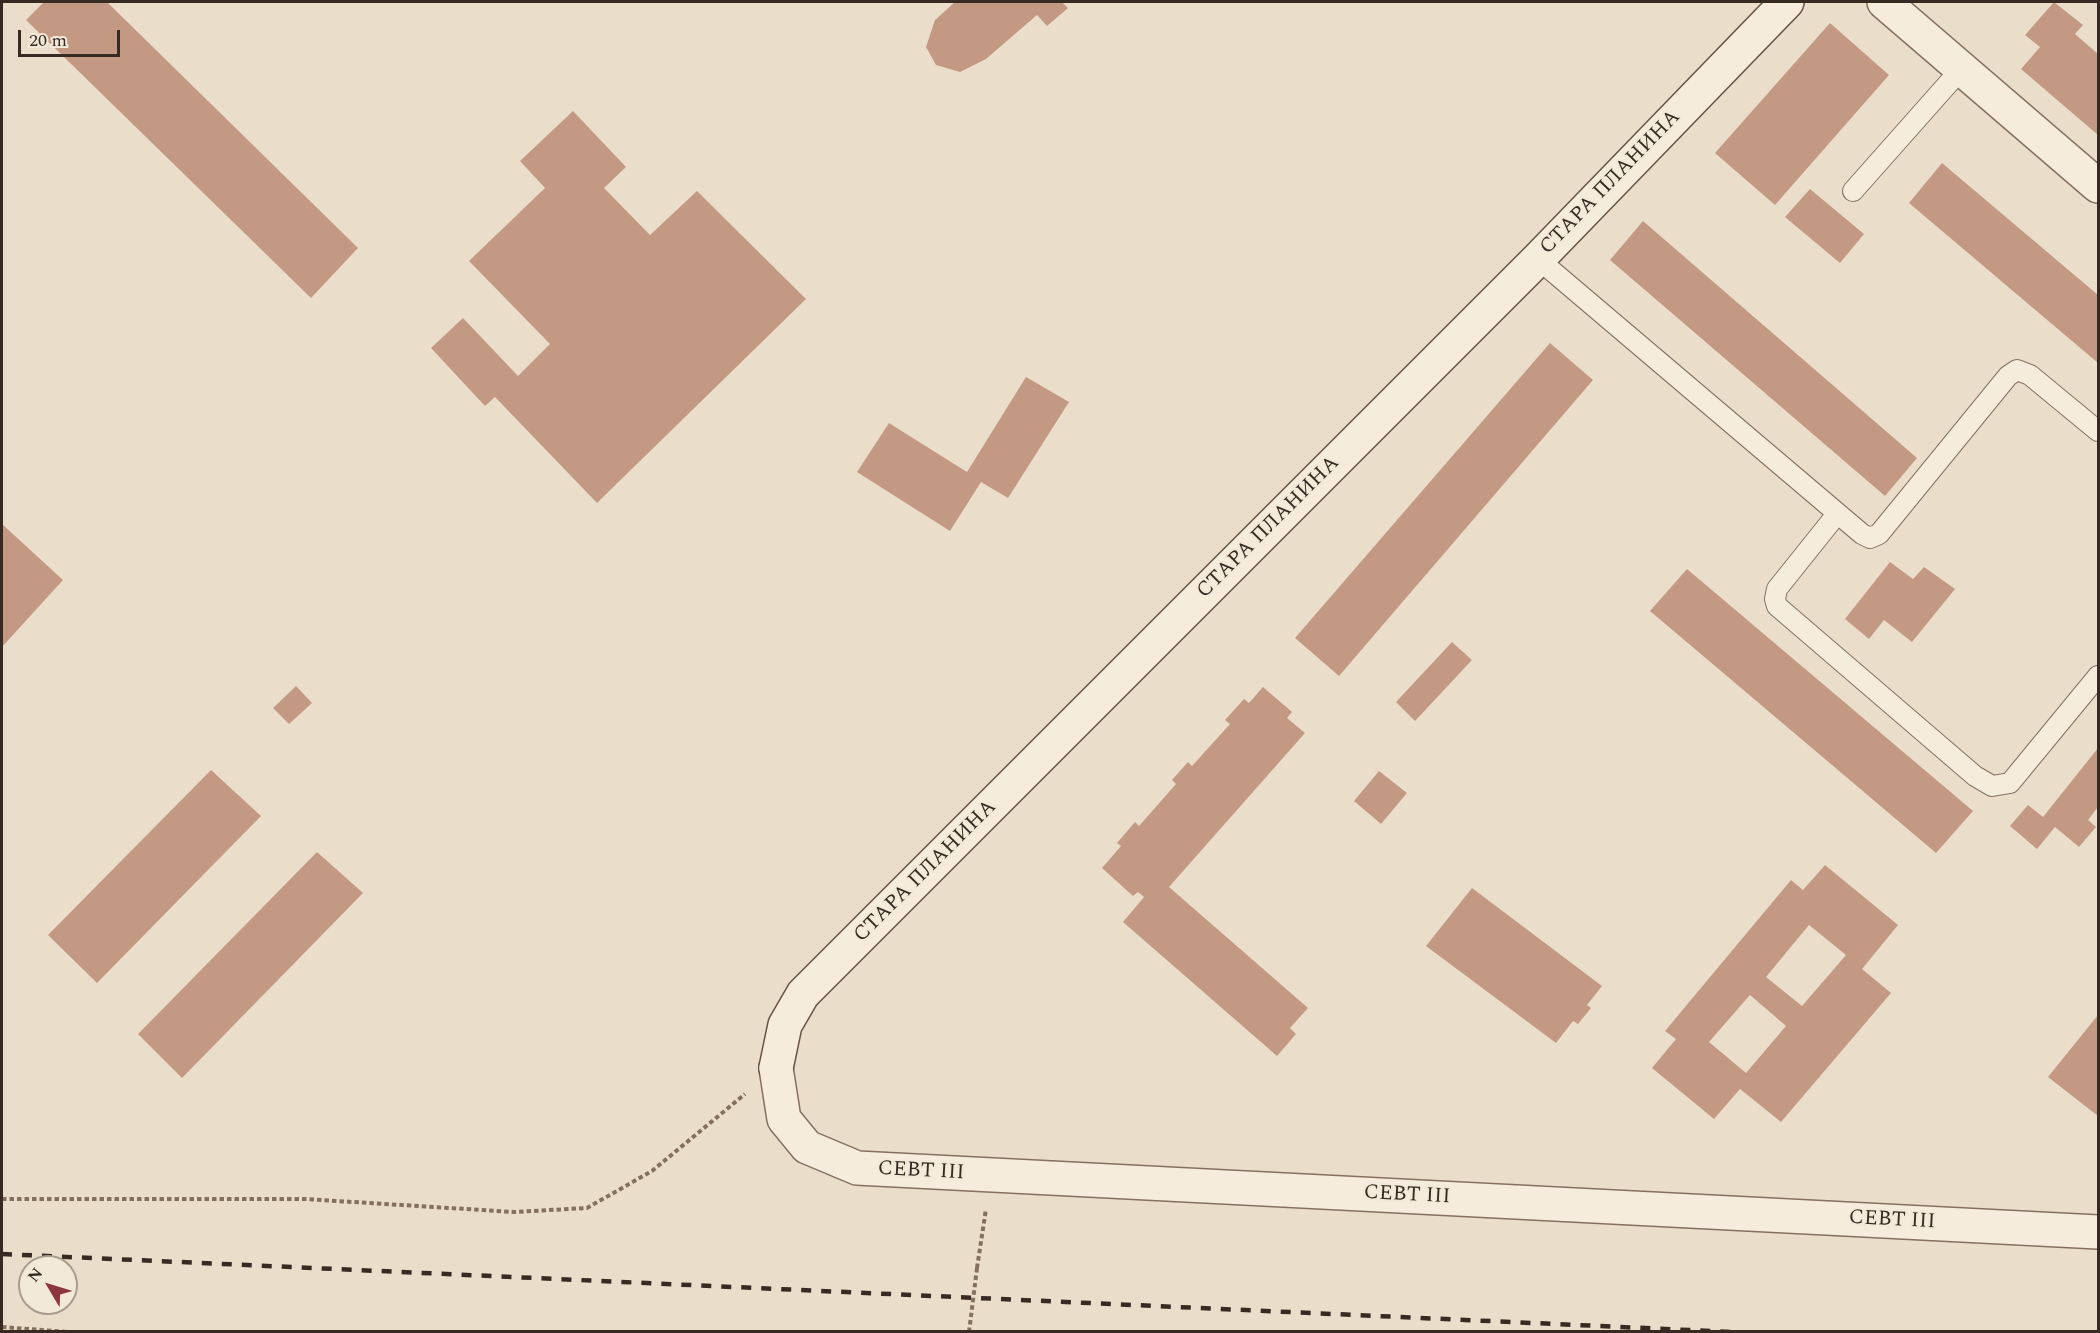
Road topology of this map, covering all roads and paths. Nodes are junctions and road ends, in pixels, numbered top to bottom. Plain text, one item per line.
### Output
1 (1787, 2) edge
2 (1884, 2) edge
3 (1962, 68) junction
4 (2098, 186) edge
5 (1853, 191) dead end
6 (1538, 259) junction
7 (2098, 431) edge
8 (1837, 514) junction
9 (2098, 676) edge
10 (776, 1068) junction
11 (991, 1175) junction
12 (2, 1199) edge
13 (2098, 1232) edge
14 (2, 1327) edge
15 (68, 1332) edge
16 (969, 1332) edge

1 - 6 street, СТАРА ПЛАНИНА
2 - 3 street
3 - 4 street
3 - 5 lane
6 - 8 lane
6 - 10 street, СТАРА ПЛАНИНА
7 - 8 lane
8 - 9 lane
10 - 11 street, СЕВТ III
10 - 12 path
11 - 13 street, СЕВТ III
11 - 16 path, bridge
14 - 15 path

